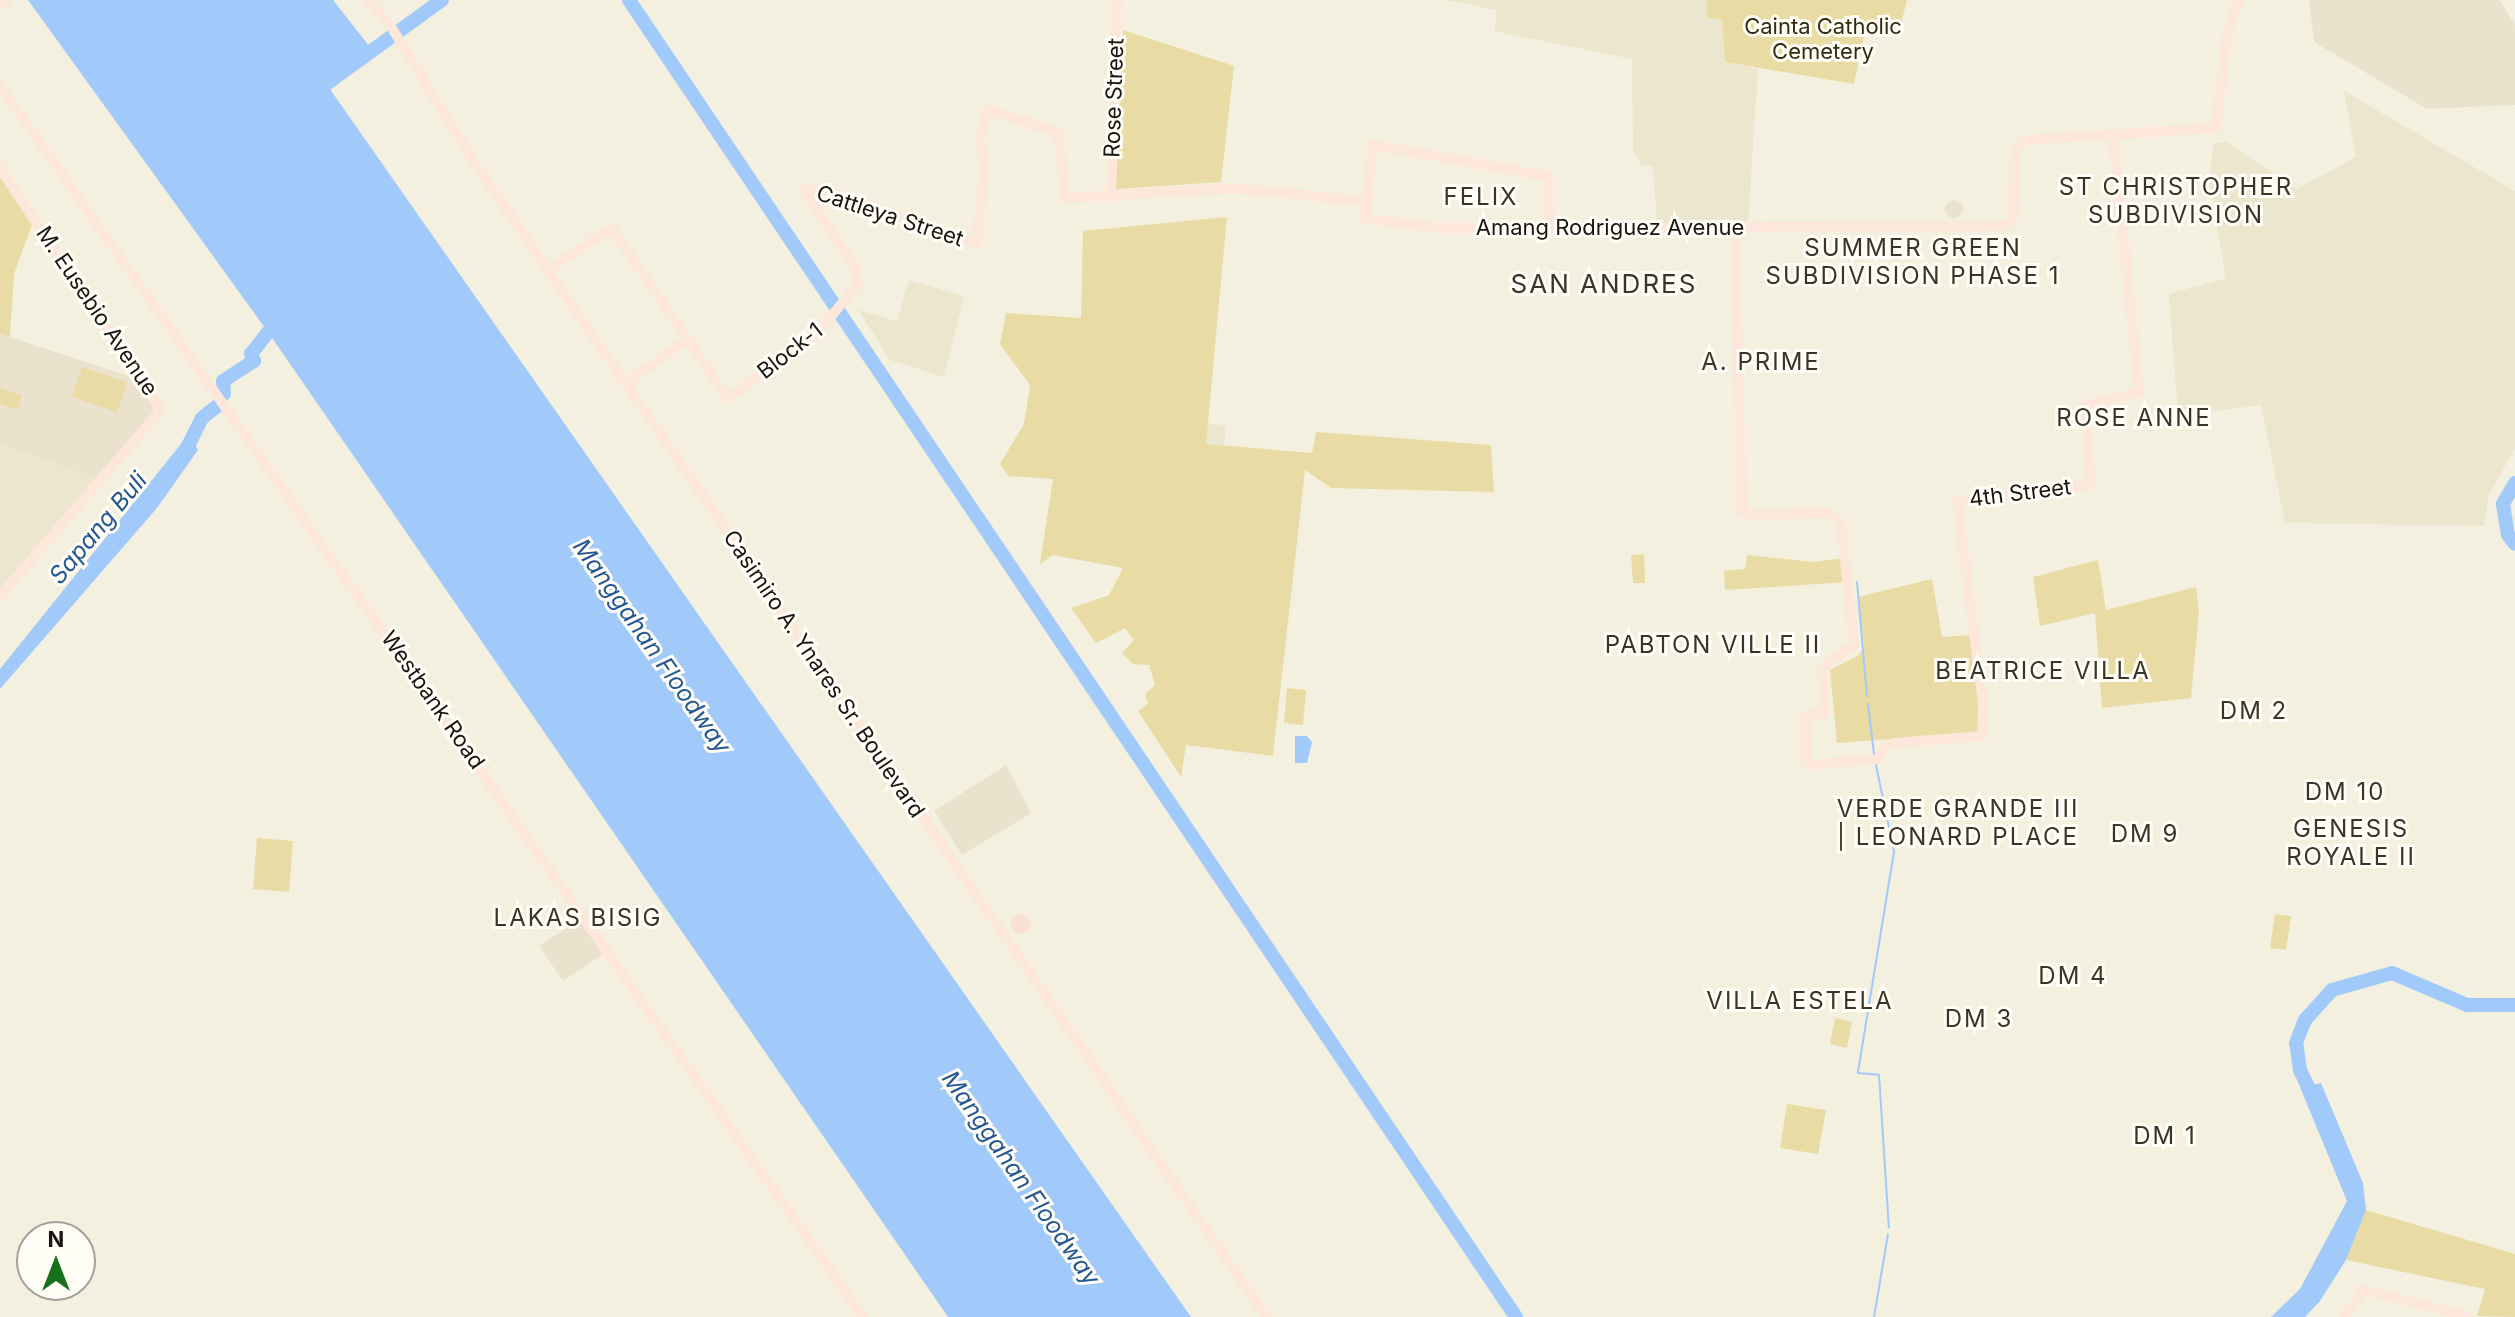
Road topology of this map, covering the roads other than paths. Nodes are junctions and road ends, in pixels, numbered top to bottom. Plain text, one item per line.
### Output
1 (8, 0) edge
2 (368, 0) edge
3 (1117, 0) edge
4 (2240, 0) edge
5 (0, 6) edge
6 (0, 86) edge
7 (2113, 135) junction
8 (0, 168) edge
9 (1111, 197) junction
10 (1364, 201) junction
11 (1549, 227) junction
12 (1735, 228) junction
13 (548, 270) junction
14 (849, 301) joint
15 (685, 341) junction
16 (625, 384) junction
17 (0, 596) edge
18 (863, 1317) edge
19 (1266, 1317) edge
20 (2345, 1317) edge
21 (2469, 1317) edge

1 - 5 street
2 - 13 street, Casimiro A. Ynares Sr. Boulevard
3 - 9 street, Rose Street
4 - 7 street, Amang Rodriguez Avenue
6 - 18 street, Westbank Road
7 - 12 street, Amang Rodriguez Avenue
7 - 12 street, 4th Street
8 - 17 street, M. Eusebio Avenue
9 - 10 street
9 - 14 street, Cattleya Street
10 - 11 street, Amang Rodriguez Avenue
10 - 11 street
11 - 12 street, Amang Rodriguez Avenue
13 - 15 street
13 - 16 street, Casimiro A. Ynares Sr. Boulevard
14 - 15 street, Block-1
15 - 16 street
16 - 19 street, Casimiro A. Ynares Sr. Boulevard
20 - 21 street

